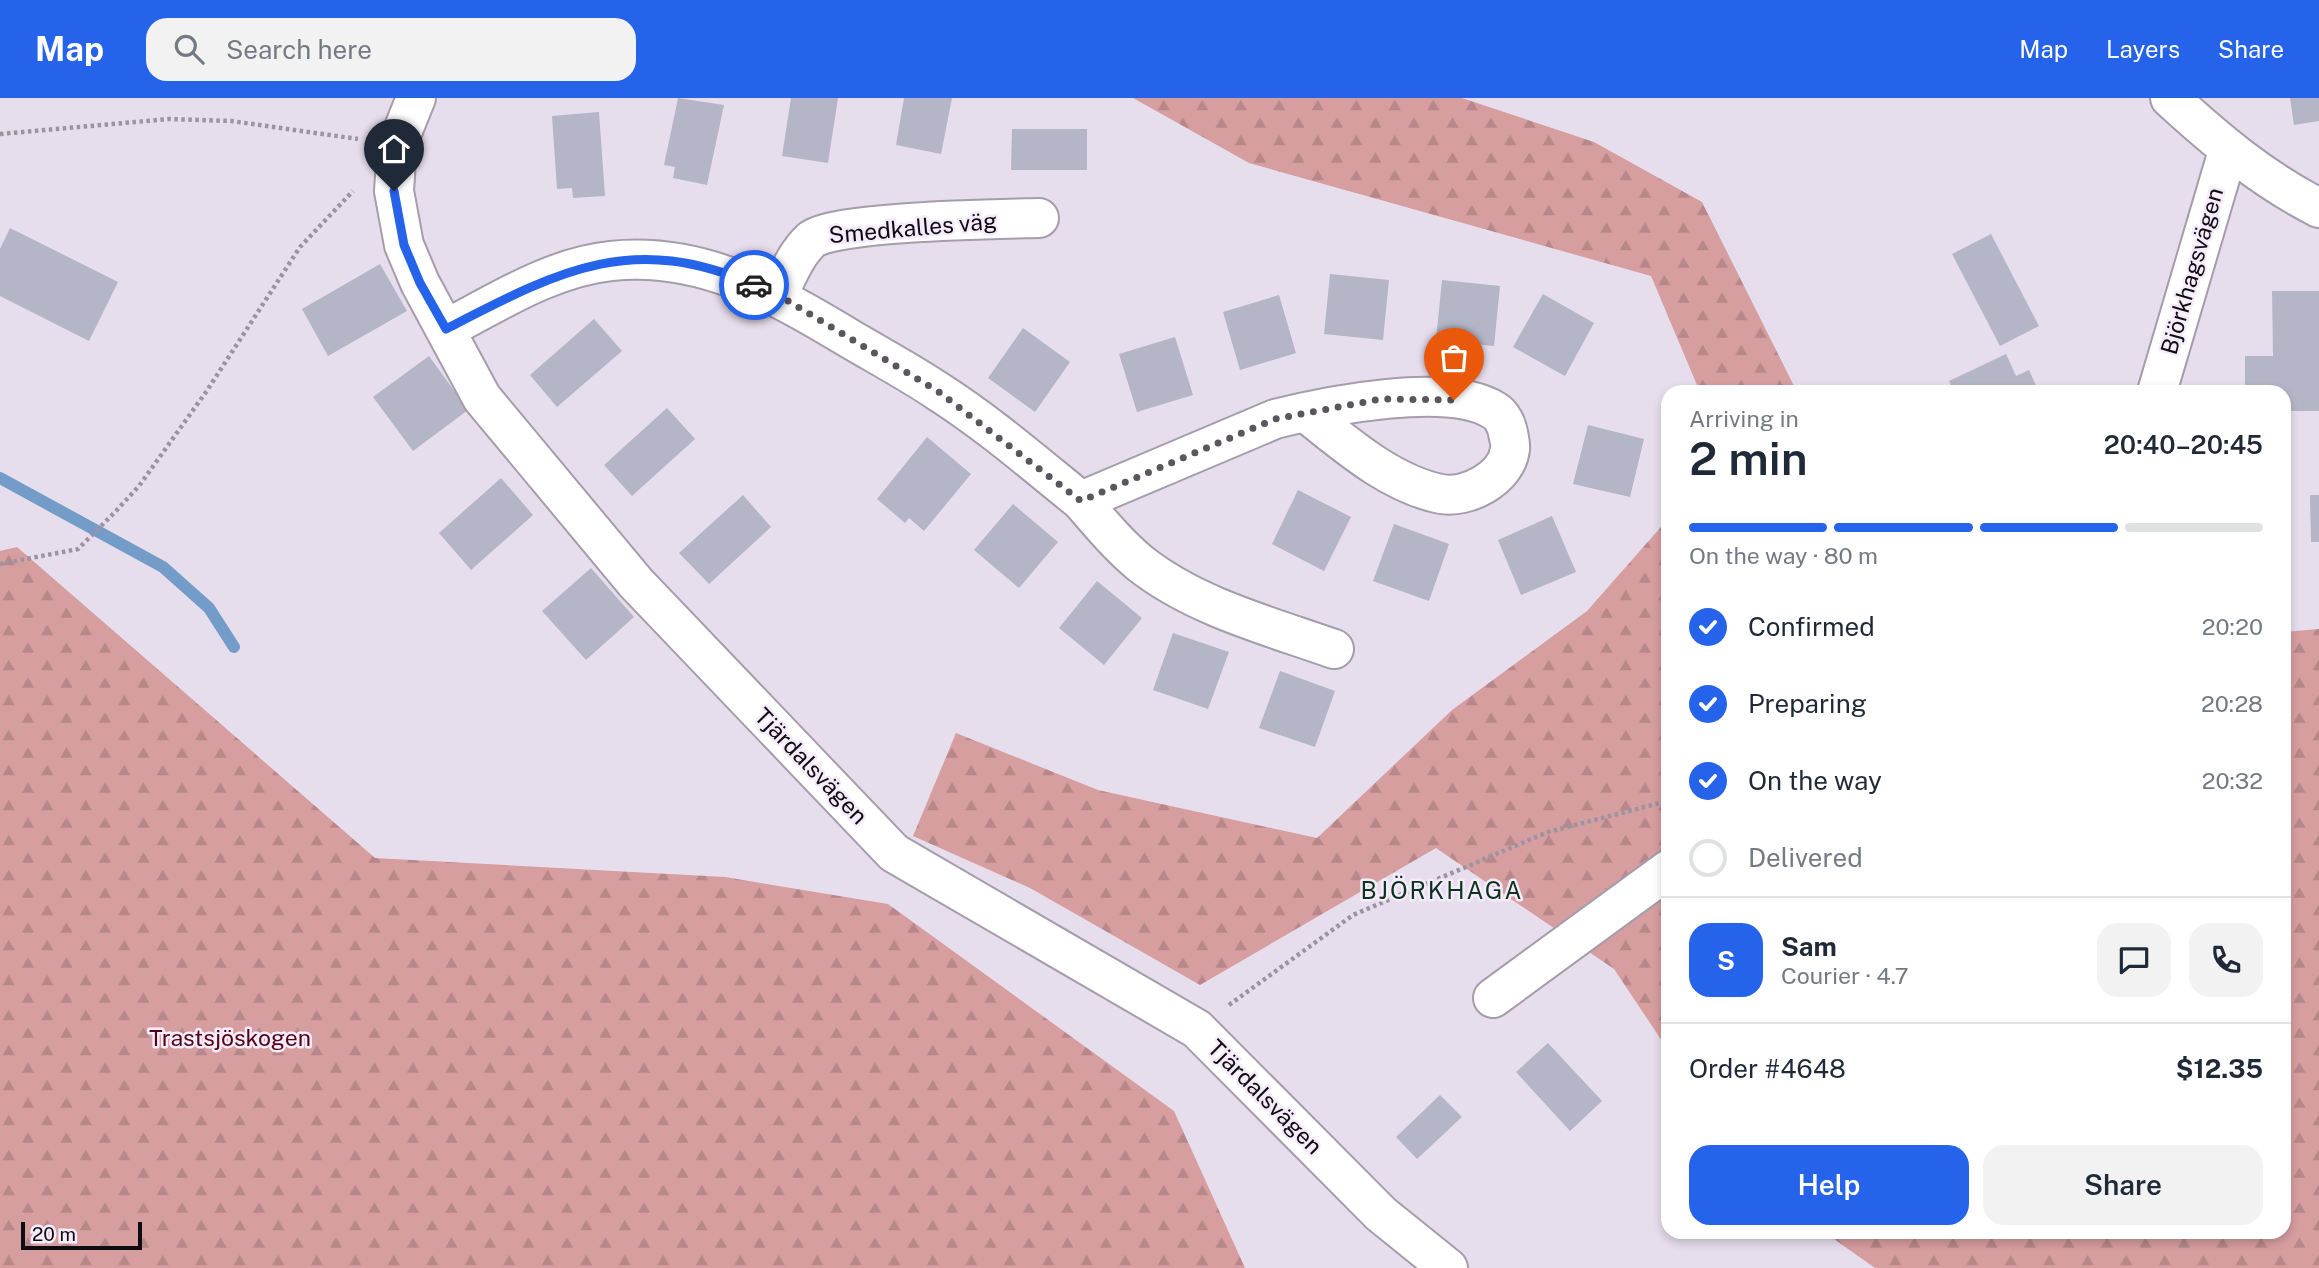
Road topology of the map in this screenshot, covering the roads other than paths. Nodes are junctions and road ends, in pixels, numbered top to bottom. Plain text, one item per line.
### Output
1 (416, 98) edge
2 (2170, 98) edge
3 (2228, 151) junction
4 (2319, 208) edge
5 (1040, 218) dead end
6 (778, 295) junction
7 (446, 329) junction
8 (2159, 385) edge
9 (1305, 412) junction
10 (1081, 501) junction
11 (1334, 649) dead end
12 (1661, 875) edge
13 (1493, 998) dead end
14 (1448, 1268) edge

1 - 7 street, Tjärdalsvägen
2 - 3 street, Björkhagsvägen
3 - 4 street, Björkhagsvägen
3 - 8 street, Björkhagsvägen
5 - 6 street, Smedkalles väg
6 - 7 street
6 - 10 street
7 - 14 street, Tjärdalsvägen
9 - 9 street
9 - 10 street
10 - 11 street
12 - 13 street

